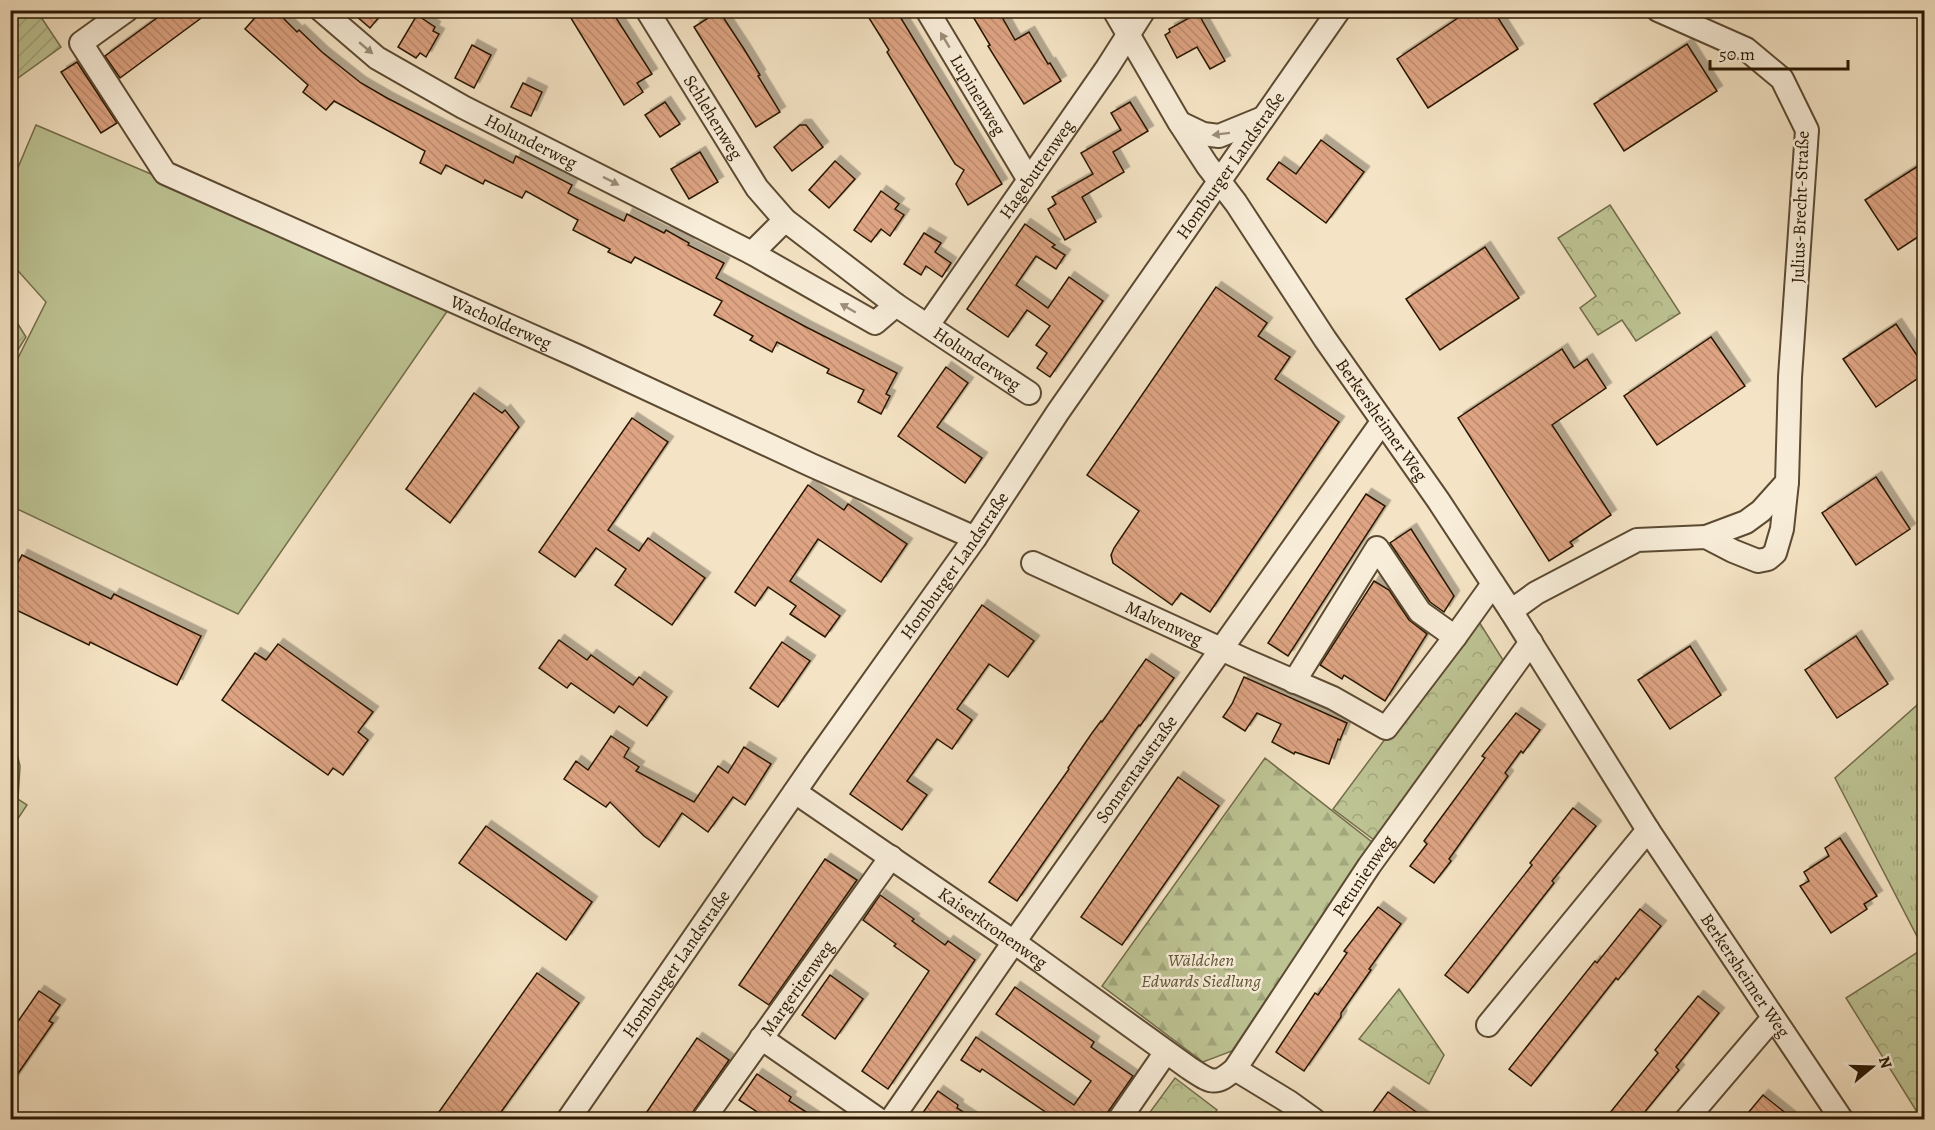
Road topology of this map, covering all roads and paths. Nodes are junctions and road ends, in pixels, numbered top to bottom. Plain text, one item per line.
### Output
1 (127, 10) edge
2 (321, 10) edge
3 (647, 10) edge
4 (927, 10) edge
5 (1114, 10) edge
6 (1144, 10) edge
7 (1339, 10) edge
8 (1658, 10) edge
9 (1129, 34) junction
10 (1263, 118) junction
11 (1179, 122) junction
12 (1029, 180) junction
13 (1220, 182) junction
14 (785, 220) junction
15 (752, 253) junction
16 (896, 305) junction
17 (928, 325) junction
18 (1029, 393) dead end
19 (1382, 422) junction
20 (1787, 482) junction
21 (1706, 537) junction
22 (975, 538) junction
23 (1033, 562) dead end
24 (1493, 584) junction
25 (1511, 611) junction
26 (1455, 637) junction
27 (1531, 642) junction
28 (1222, 649) junction
29 (1294, 682) junction
30 (795, 792) junction
31 (1648, 830) junction
32 (891, 857) junction
33 (1014, 942) junction
34 (1773, 1018) junction
35 (1488, 1025) dead end
36 (761, 1038) junction
37 (1166, 1052) junction
38 (1234, 1069) junction
39 (568, 1119) edge
40 (703, 1119) edge
41 (879, 1119) edge
42 (891, 1119) edge
43 (1119, 1119) edge
44 (1314, 1119) edge
45 (1686, 1119) edge
46 (1842, 1119) edge

1 - 22 street, Wacholderweg
2 -> 15 street, Holunderweg
3 - 14 street, Schlehenweg
12 -> 4 street, Lupinenweg
5 - 9 street, Berkersheimer Weg
6 - 9 street, Hagebuttenweg
7 - 10 street, Homburger Landstraße
8 - 20 street, Julius-Brecht-Straße
9 - 11 street, Berkersheimer Weg
9 - 12 street, Hagebuttenweg
10 -> 11 street
10 - 13 street, Homburger Landstraße
11 - 13 street, Berkersheimer Weg
12 - 17 street, Hagebuttenweg
13 - 19 street, Berkersheimer Weg
13 - 22 street, Homburger Landstraße
14 - 15 street
14 - 16 street, Holunderweg
16 -> 15 street, Holunderweg
16 - 17 street, Holunderweg
17 - 18 street, Holunderweg
19 - 24 street, Berkersheimer Weg
19 - 28 street, Sonnentaustraße
20 - 21 street, Julius-Brecht-Straße
20 - 21 street, Julius-Brecht-Straße
21 - 25 street, Julius-Brecht-Straße
22 - 30 street, Homburger Landstraße
23 - 28 street, Malvenweg
24 - 25 street, Berkersheimer Weg
24 - 26 street, Malvenweg
25 - 27 street, Berkersheimer Weg
26 - 29 street, Malvenweg
26 - 29 street
27 - 31 street, Berkersheimer Weg
27 - 38 street, Petunienweg
28 - 29 street, Malvenweg
28 - 33 street, Sonnentaustraße
30 - 32 street, Kaiserkronenweg
30 - 39 street, Homburger Landstraße
31 - 34 street, Berkersheimer Weg
31 - 35 street
32 - 33 street, Kaiserkronenweg
32 - 36 street, Margeritenweg
33 - 37 street, Kaiserkronenweg
33 - 42 street, Sonnentaustraße
34 - 45 street
34 - 46 street, Berkersheimer Weg
36 - 40 street, Margeritenweg
36 - 41 street
37 - 38 street, Kaiserkronenweg
37 - 43 street
38 - 44 street

